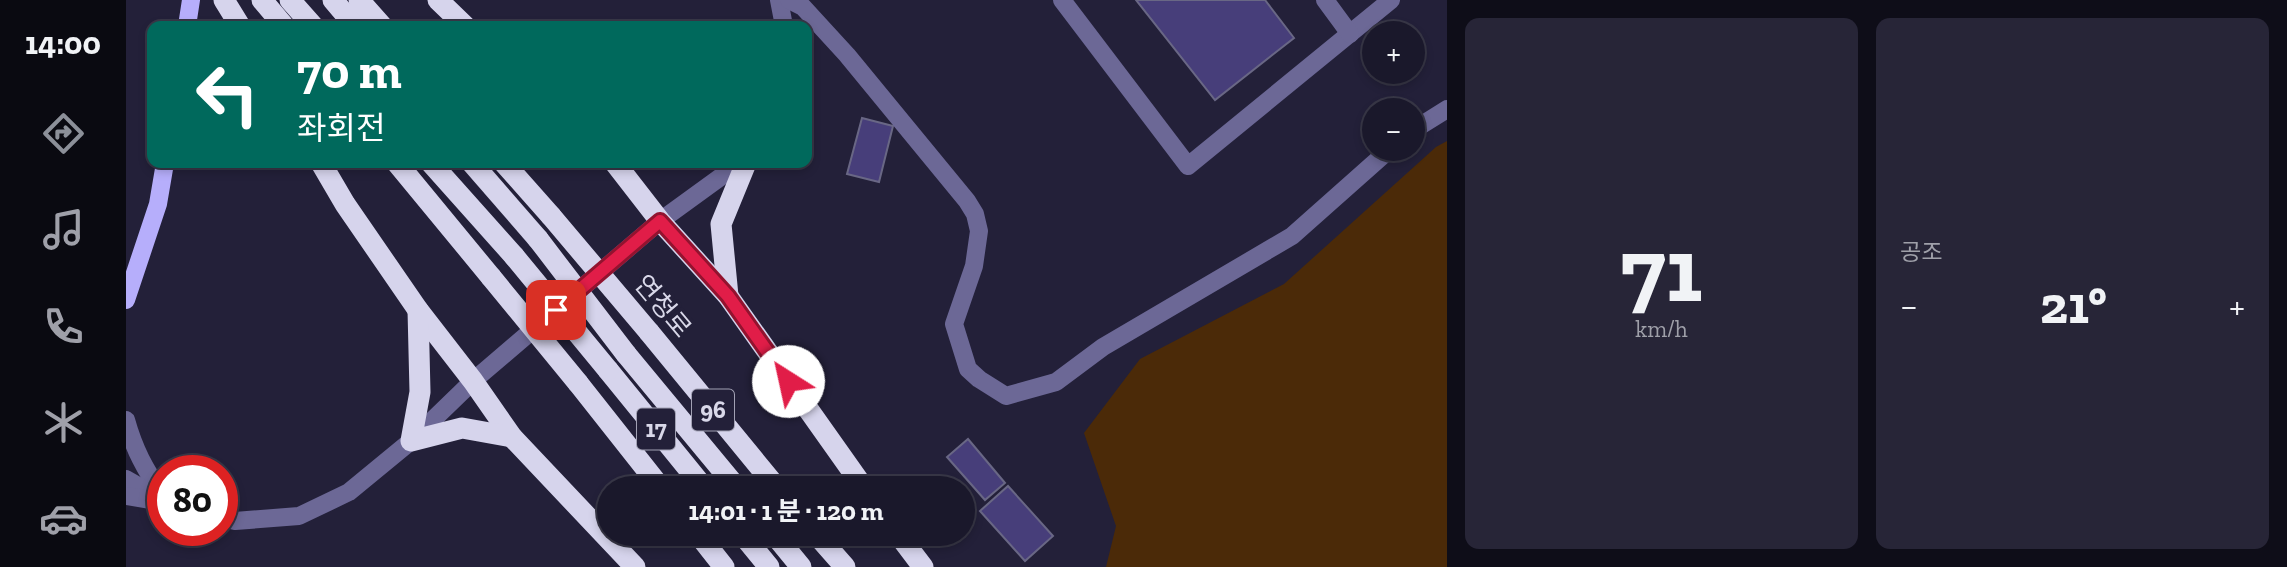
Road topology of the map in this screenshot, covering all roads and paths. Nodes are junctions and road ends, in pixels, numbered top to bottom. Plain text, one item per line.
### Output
1 (191, 0) edge
2 (224, 0) edge
3 (262, 0) edge
4 (290, 0) edge
5 (333, 0) edge
6 (359, 0) edge
7 (438, 0) edge
8 (779, 0) edge
9 (789, 0) edge
10 (1062, 0) edge
11 (1325, 0) edge
12 (1391, 0) edge
13 (188, 21) edge
14 (237, 21) edge
15 (280, 21) edge
16 (309, 21) edge
17 (351, 21) edge
18 (378, 21) edge
19 (460, 21) edge
20 (783, 21) edge
21 (1350, 34) junction
22 (1447, 109) edge
23 (1425, 123) edge
24 (1376, 161) edge
25 (164, 168) edge
26 (324, 168) edge
27 (401, 168) edge
28 (435, 168) edge
29 (476, 168) edge
30 (508, 168) edge
31 (619, 168) edge
32 (734, 168) edge
33 (744, 168) edge
34 (660, 221) junction
35 (728, 296) junction
36 (126, 300) edge
37 (418, 310) junction
38 (473, 381) junction
39 (126, 420) edge
40 (512, 437) junction
41 (411, 441) junction
42 (147, 472) edge
43 (652, 476) edge
44 (694, 476) edge
45 (727, 476) edge
46 (767, 476) edge
47 (856, 476) edge
48 (126, 479) edge
49 (147, 490) edge
50 (126, 496) edge
51 (147, 498) edge
52 (238, 521) edge
53 (707, 546) edge
54 (752, 546) edge
55 (784, 546) edge
56 (827, 546) edge
57 (907, 546) edge
58 (635, 567) edge
59 (724, 567) edge
60 (769, 567) edge
61 (801, 567) edge
62 (845, 567) edge
63 (923, 567) edge

1 - 13 main road
2 - 14 highway
3 - 15 highway
4 - 16 highway
5 - 17 highway
6 - 18 highway
7 - 19 highway
8 - 20 street
9 - 24 street
10 - 21 street
11 - 21 street
12 - 21 street
22 - 23 street
25 - 36 main road
26 - 37 highway
27 - 43 highway, bridge
28 - 44 highway, 17, bridge
29 - 45 highway, 17, bridge
30 - 46 highway, 연청로 / 96, bridge
31 - 34 highway
32 - 34 street
33 - 35 highway
34 - 35 highway
34 - 38 street
35 - 47 highway
37 - 38 highway
37 - 41 highway
38 - 40 highway
38 - 41 street
39 - 42 street
40 - 41 highway
40 - 58 highway
41 - 52 street
48 - 49 street
50 - 51 street
53 - 59 highway
54 - 60 highway
55 - 61 highway
56 - 62 highway
57 - 63 highway

